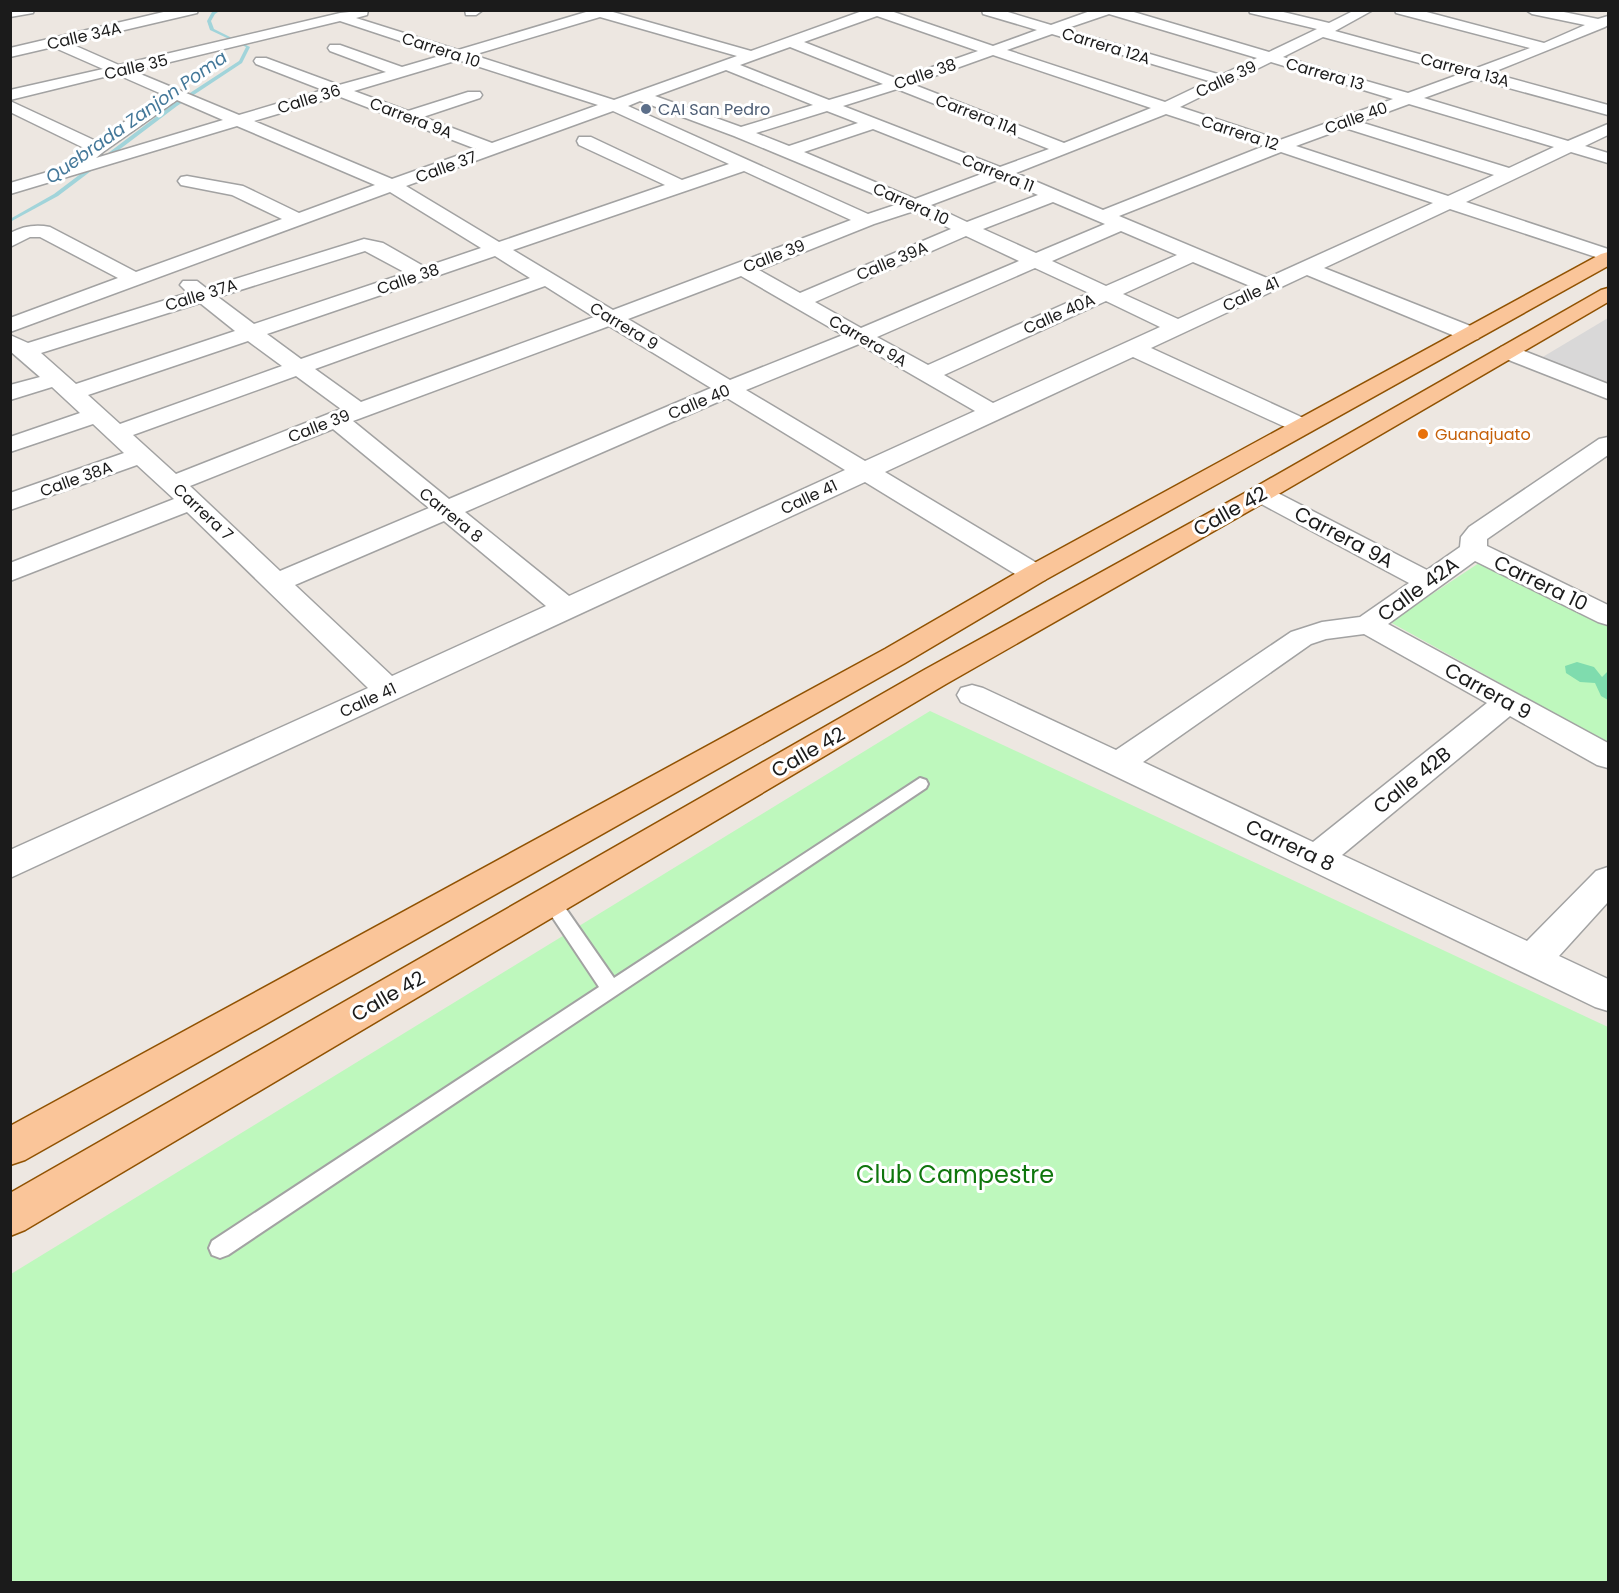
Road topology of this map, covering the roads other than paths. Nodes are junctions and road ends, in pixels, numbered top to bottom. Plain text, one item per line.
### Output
1 (28, 10) edge
2 (192, 10) edge
3 (366, 10) edge
4 (1109, 10) edge
5 (1256, 10) edge
6 (1367, 10) edge
7 (1401, 10) edge
8 (1532, 10) edge
9 (599, 11) edge
10 (877, 11) edge
11 (988, 11) edge
12 (1276, 12) edge
13 (10, 13) edge
14 (119, 15) dead end
15 (340, 17) junction
16 (163, 18) junction
17 (1604, 22) edge
18 (69, 24) dead end
19 (184, 27) dead end
20 (1052, 30) junction
21 (1327, 30) junction
22 (10, 42) edge
23 (790, 42) junction
24 (56, 43) junction
25 (335, 48) dead end
26 (1545, 48) junction
27 (26, 50) junction
28 (992, 50) junction
29 (10, 53) edge
30 (458, 55) junction
31 (751, 56) junction
32 (1270, 58) junction
33 (261, 61) dead end
34 (726, 65) junction
35 (121, 70) junction
36 (405, 70) junction
37 (1477, 73) junction
38 (432, 77) dead end
39 (1224, 81) junction
40 (898, 84) junction
41 (453, 86) dead end
42 (337, 91) junction
43 (10, 95) edge
44 (638, 95) junction
45 (178, 96) junction
46 (1408, 98) junction
47 (611, 105) junction
48 (10, 106) edge
49 (828, 106) junction
50 (1166, 108) junction
51 (1608, 110) edge
52 (407, 117) junction
53 (239, 121) junction
54 (1343, 122) junction
55 (873, 123) junction
56 (1608, 129) edge
57 (740, 132) junction
58 (585, 141) dead end
59 (1280, 146) junction
60 (1570, 147) junction
61 (97, 148) junction
62 (1064, 149) junction
63 (494, 150) junction
64 (788, 152) junction
65 (1608, 158) edge
66 (743, 165) junction
67 (80, 168) junction
68 (1000, 173) junction
69 (1510, 174) junction
70 (188, 181) dead end
71 (393, 186) junction
72 (681, 186) junction
73 (10, 189) edge
74 (1053, 196) junction
75 (1449, 202) junction
76 (915, 205) junction
77 (297, 219) junction
78 (867, 220) junction
79 (1112, 220) junction
80 (966, 229) junction
81 (10, 241) edge
82 (497, 249) junction
83 (1192, 255) junction
84 (1608, 256) edge
85 (1034, 262) junction
86 (167, 267) junction
87 (1307, 268) junction
88 (743, 269) junction
89 (423, 274) junction
90 (135, 279) junction
91 (546, 279) junction
92 (1268, 286) junction
93 (1608, 294) edge
94 (202, 295) junction
95 (1104, 295) junction
96 (799, 301) junction
97 (610, 317) junction
98 (10, 326) edge
99 (1178, 327) junction
100 (251, 333) junction
101 (1470, 334) junction
102 (860, 336) junction
103 (18, 346) edge
104 (1132, 348) junction
105 (1509, 352) junction
106 (298, 367) junction
107 (927, 374) junction
108 (64, 386) junction
109 (729, 389) junction
110 (1608, 392) edge
111 (10, 393) edge
112 (993, 412) junction
113 (97, 415) junction
114 (347, 415) junction
115 (1302, 426) junction
116 (116, 433) junction
117 (1608, 444) edge
118 (10, 445) edge
119 (141, 455) junction
120 (865, 471) junction
121 (182, 492) junction
122 (1261, 494) junction
123 (10, 502) edge
124 (446, 510) junction
125 (1473, 550) junction
126 (10, 573) edge
127 (1035, 574) junction
128 (1428, 581) junction
129 (277, 583) junction
130 (567, 609) junction
131 (1608, 616) edge
132 (1368, 625) junction
133 (389, 691) junction
134 (972, 695) dead end
135 (1508, 702) junction
136 (1608, 757) edge
137 (1118, 764) junction
138 (920, 784) dead end
139 (1316, 858) junction
140 (12, 860) edge
141 (1608, 880) edge
142 (551, 902) junction
143 (1532, 960) junction
144 (611, 988) junction
145 (1608, 996) edge
146 (10, 1147) edge
147 (10, 1216) edge
148 (220, 1248) dead end

1 - 13 street
2 - 16 street, Calle 34A
3 - 15 street, Calle 35
4 - 20 street, Calle 38
4 - 32 street, Carrera 13
5 - 12 street, Carrera 13A
6 - 21 street, Calle 39
7 - 26 street
8 - 17 street
9 - 30 street, Calle 36
9 - 31 street
10 - 23 street, Calle 37
10 - 28 street, Carrera 12
11 - 20 street, Carrera 12A
12 - 21 street, Carrera 13A
14 - 18 street
15 - 30 street, Carrera 10
15 - 35 street, Calle 35
16 - 19 street
16 - 24 street, Calle 34A
17 - 26 street, Calle 40
20 - 28 street, Calle 38
20 - 39 street, Carrera 12A
21 - 32 street, Calle 39
21 - 37 street, Carrera 13A
22 - 27 street
23 - 31 street, Calle 37
23 - 40 street, Carrera 11A
24 - 27 street, Calle 34A
24 - 35 street
25 - 36 street
26 - 37 street, Calle 40
27 - 29 street, Calle 34A
28 - 40 street, Calle 38
28 - 50 street, Carrera 12
30 - 36 street, Calle 36
30 - 47 street, Carrera 10
31 - 34 street, Calle 37
32 - 39 street, Calle 39
32 - 46 street, Carrera 13
33 - 42 street, Carrera 9A
34 - 44 street, Calle 37
34 - 49 street, Carrera 11
35 - 43 street, Calle 35
35 - 45 street
36 - 38 street
36 - 42 street, Calle 36
37 - 46 street, Calle 40
37 - 51 street, Carrera 13A
39 - 50 street, Calle 39
40 - 49 street, Calle 38
40 - 62 street, Carrera 11A
41 - 52 street
42 - 52 street, Carrera 9A
42 - 53 street, Calle 36
44 - 47 street, Calle 37
44 - 57 street, Carrera 10
45 - 53 street, Carrera 9
45 - 61 street
46 - 54 street, Calle 40
46 - 60 street, Carrera 13
47 - 63 street, Calle 37
47 - 66 street, Carrera 10
48 - 61 street
49 - 55 street, Carrera 11
49 - 57 street, Calle 38
50 - 59 street, Carrera 12
50 - 62 street, Calle 39
52 - 63 street, Carrera 9A
53 - 67 street, Calle 36
53 - 71 street, Carrera 9
54 - 59 street, Calle 40
54 - 69 street
55 - 64 street
55 - 68 street, Carrera 11
56 - 60 street, Calle 41
57 - 64 street, Carrera 10
58 - 72 street
59 - 75 street, Carrera 12
59 - 79 street, Calle 40
60 - 65 street, Carrera 13
60 - 69 street, Calle 41
61 - 67 street
62 - 68 street, Calle 39
63 - 71 street, Calle 37
64 - 76 street, Carrera 10
66 - 72 street, Calle 38
66 - 78 street, Carrera 10
67 - 73 street, Calle 36
68 - 74 street, Carrera 11
68 - 76 street, Calle 39
69 - 75 street, Calle 41
70 - 77 street
71 - 77 street, Calle 37
71 - 82 street, Carrera 9
72 - 82 street, Calle 38
74 - 79 street, Carrera 11
74 - 80 street, Calle 39A
75 - 84 street, Carrera 12
75 - 87 street, Calle 41
76 - 78 street, Calle 39
76 - 80 street, Carrera 10
77 - 86 street, Calle 37
78 - 88 street, Calle 39
79 - 83 street, Carrera 11
79 - 85 street, Calle 40
80 - 85 street, Carrera 10
80 - 96 street, Calle 39A
81 - 90 street
82 - 89 street, Calle 38
82 - 91 street, Carrera 9
83 - 92 street, Carrera 11
83 - 95 street, Calle 40A
84 - 101 main road, Calle 42
85 - 95 street, Carrera 10
85 - 102 street, Calle 40
86 - 90 street, Calle 37
86 - 94 street, Carrera 8
87 - 92 street, Calle 41
87 - 101 street
88 - 96 street, Carrera 9A
88 - 97 street, Calle 39
89 - 94 street, Calle 37A
89 - 100 street, Calle 38
90 - 98 street, Calle 37
91 - 97 street, Carrera 9
91 - 106 street
92 - 99 street, Calle 41
93 - 105 main road, Calle 42
94 - 100 street, Carrera 8
94 - 103 street, Calle 37A
95 - 99 street, Carrera 10
95 - 107 street, Calle 40A
96 - 102 street, Carrera 9A
97 - 109 street, Carrera 9
97 - 114 street, Calle 39
99 - 104 street, Calle 41
100 - 106 street, Carrera 8
100 - 108 street, Calle 38
101 - 115 main road, Calle 42
102 - 107 street, Carrera 9A
102 - 109 street, Calle 40
103 - 108 street, Carrera 7
104 - 112 street, Calle 41
104 - 115 street
105 - 110 street
105 - 122 main road, Calle 42
106 - 114 street, Carrera 8
106 - 116 street
107 - 112 street, Carrera 9A
108 - 111 street
108 - 113 street, Carrera 7
109 - 120 street, Carrera 9
109 - 124 street, Calle 40
112 - 120 street, Calle 41
113 - 116 street, Carrera 7
113 - 118 street
114 - 121 street, Calle 39
114 - 124 street, Carrera 8
115 - 127 main road, Calle 42
116 - 119 street, Carrera 7
117 - 125 street, Calle 42A
119 - 121 street, Carrera 7
119 - 123 street, Calle 38A
120 - 127 street, Carrera 9
120 - 130 street, Calle 41
121 - 126 street, Calle 39
121 - 129 street, Carrera 7
122 - 128 street, Carrera 9A
122 - 142 main road, Calle 42
124 - 129 street, Calle 40
124 - 130 street, Carrera 8
125 - 128 street, Calle 42A
125 - 131 street, Carrera 10
127 - 146 main road, Calle 42
128 - 132 street, Calle 42A
129 - 133 street, Carrera 7
130 - 133 street, Calle 41
132 - 135 street, Carrera 9
132 - 137 street, Calle 42A
133 - 140 street, Calle 41
134 - 137 street, Carrera 8
135 - 136 street, Carrera 9
135 - 139 street, Calle 42B
137 - 139 street, Carrera 8
138 - 144 lane
139 - 143 street, Carrera 8
141 - 143 street
142 - 144 lane
142 - 147 main road, Calle 42
143 - 145 street, Carrera 8
144 - 148 lane

